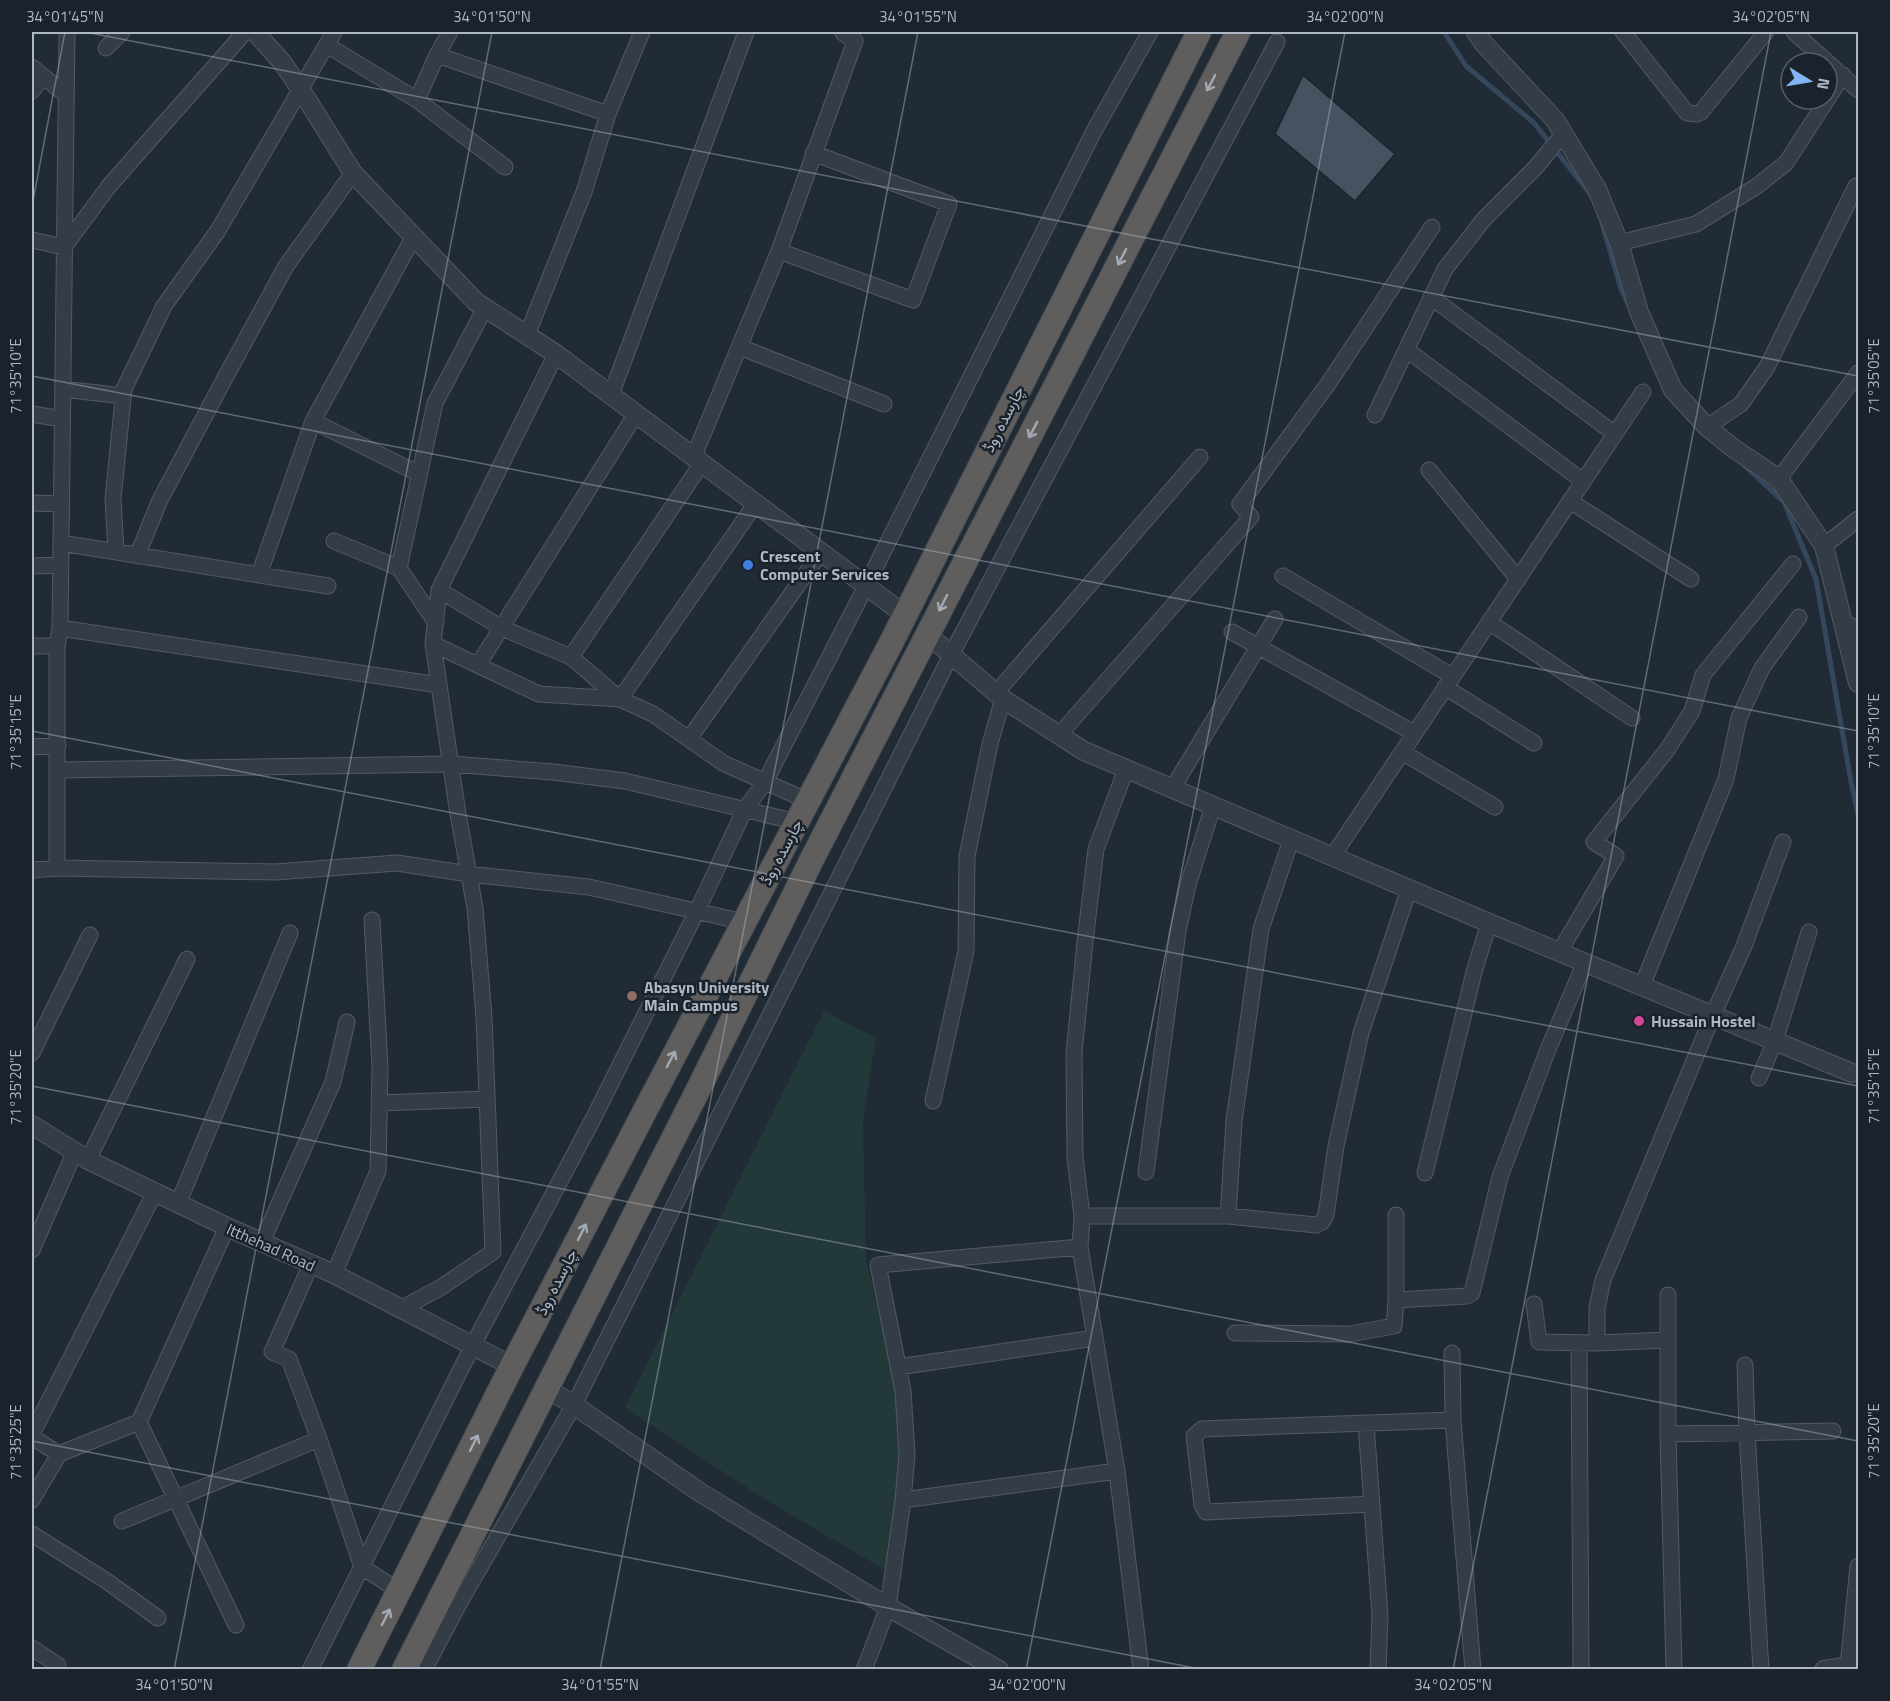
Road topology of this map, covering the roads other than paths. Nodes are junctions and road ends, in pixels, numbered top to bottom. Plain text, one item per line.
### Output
1 (66, 32) edge
2 (122, 32) edge
3 (245, 32) edge
4 (255, 32) edge
5 (450, 32) edge
6 (642, 32) edge
7 (746, 32) edge
8 (844, 32) edge
9 (1150, 32) edge
10 (1199, 32) edge
11 (1238, 32) edge
12 (1476, 32) edge
13 (1623, 32) edge
14 (1767, 32) edge
15 (1794, 32) edge
16 (331, 38) edge
17 (1277, 42) dead end
18 (106, 48) dead end
19 (437, 56) junction
20 (37, 72) edge
21 (1843, 75) junction
22 (302, 90) junction
23 (1858, 90) edge
24 (32, 92) edge
25 (66, 95) junction
26 (417, 100) junction
27 (608, 114) junction
28 (1562, 135) junction
29 (813, 153) junction
30 (505, 167) dead end
31 (353, 173) junction
32 (1856, 186) dead end
33 (1432, 227) dead end
34 (414, 236) junction
35 (32, 240) edge
36 (1619, 243) junction
37 (64, 247) junction
38 (779, 251) junction
39 (1431, 297) junction
40 (485, 308) junction
41 (527, 335) junction
42 (740, 347) junction
43 (1407, 350) junction
44 (556, 354) junction
45 (1858, 373) edge
46 (63, 389) junction
47 (1643, 392) dead end
48 (611, 395) junction
49 (123, 396) junction
50 (884, 404) dead end
51 (32, 414) edge
52 (636, 414) junction
53 (1375, 415) dead end
54 (62, 420) junction
55 (313, 422) junction
56 (1707, 427) junction
57 (1615, 434) junction
58 (1200, 457) dead end
59 (698, 459) junction
60 (1429, 470) dead end
61 (419, 474) junction
62 (1779, 479) junction
63 (1583, 482) junction
64 (1570, 501) junction
65 (32, 503) edge
66 (756, 503) junction
67 (61, 504) junction
68 (1858, 519) edge
69 (334, 541) dead end
70 (61, 543) junction
71 (1824, 546) junction
72 (116, 552) junction
73 (821, 552) junction
74 (137, 556) junction
75 (1793, 564) dead end
76 (60, 565) junction
77 (32, 566) edge
78 (399, 568) junction
79 (259, 575) junction
80 (1283, 576) dead end
81 (1518, 579) junction
82 (1690, 579) dead end
83 (328, 586) dead end
84 (866, 586) junction
85 (439, 590) junction
86 (905, 615) junction
87 (1799, 617) dead end
88 (1275, 619) dead end
89 (1489, 622) junction
90 (436, 623) junction
91 (1852, 626) edge
92 (60, 628) junction
93 (502, 628) junction
94 (1232, 632) dead end
95 (927, 634) junction
96 (434, 644) junction
97 (32, 646) edge
98 (57, 646) junction
99 (1258, 648) junction
100 (951, 655) junction
101 (571, 657) junction
102 (478, 665) junction
103 (1449, 682) junction
104 (1858, 683) edge
105 (439, 686) junction
106 (1000, 696) junction
107 (620, 699) junction
108 (1632, 718) dead end
109 (1414, 733) junction
110 (1059, 735) junction
111 (689, 740) junction
112 (1534, 743) dead end
113 (58, 745) junction
114 (32, 747) edge
115 (1402, 752) junction
116 (451, 764) junction
117 (1126, 769) junction
118 (58, 770) junction
119 (765, 782) junction
120 (1172, 789) junction
121 (1214, 806) junction
122 (1496, 807) dead end
123 (745, 809) junction
124 (802, 811) junction
125 (1291, 840) junction
126 (1783, 842) dead end
127 (1332, 857) junction
128 (57, 868) junction
129 (32, 870) edge
130 (469, 874) junction
131 (1409, 889) junction
132 (697, 911) junction
133 (372, 920) dead end
134 (744, 922) junction
135 (1489, 923) junction
136 (1809, 932) dead end
137 (290, 933) dead end
138 (90, 935) dead end
139 (1560, 951) junction
140 (187, 959) dead end
141 (1585, 962) junction
142 (1642, 986) junction
143 (1713, 1015) junction
144 (347, 1022) dead end
145 (1775, 1041) junction
146 (32, 1053) edge
147 (1852, 1073) dead end
148 (1759, 1078) dead end
149 (487, 1100) junction
150 (933, 1101) dead end
151 (379, 1103) junction
152 (32, 1125) edge
153 (630, 1139) junction
154 (81, 1155) junction
155 (664, 1158) junction
156 (1146, 1172) dead end
157 (1425, 1173) dead end
158 (155, 1192) junction
159 (178, 1204) junction
160 (1396, 1215) dead end
161 (1082, 1216) junction
162 (1228, 1216) junction
163 (226, 1227) junction
164 (262, 1242) junction
165 (1080, 1248) junction
166 (32, 1250) edge
167 (311, 1264) junction
168 (334, 1274) junction
169 (1668, 1295) dead end
170 (1396, 1300) junction
171 (1534, 1304) dead end
172 (402, 1308) junction
173 (1235, 1333) dead end
174 (1095, 1338) junction
175 (1668, 1340) junction
176 (1579, 1343) junction
177 (1597, 1343) junction
178 (473, 1345) junction
179 (1452, 1353) dead end
180 (1745, 1365) dead end
181 (512, 1366) junction
182 (898, 1367) junction
183 (546, 1388) junction
184 (574, 1405) junction
185 (1453, 1420) junction
186 (139, 1422) junction
187 (1366, 1424) junction
188 (1833, 1431) dead end
189 (1747, 1432) junction
190 (1668, 1434) junction
191 (32, 1435) edge
192 (319, 1439) junction
193 (59, 1454) junction
194 (1117, 1471) junction
195 (176, 1498) junction
196 (32, 1500) edge
197 (903, 1500) junction
198 (1372, 1504) junction
199 (122, 1521) dead end
200 (32, 1534) edge
201 (1858, 1566) edge
202 (362, 1567) junction
203 (399, 1591) junction
204 (888, 1607) junction
205 (158, 1618) dead end
206 (236, 1625) dead end
207 (32, 1648) edge
208 (58, 1665) dead end
209 (1853, 1665) edge
210 (310, 1670) edge
211 (359, 1670) edge
212 (404, 1670) edge
213 (424, 1670) edge
214 (864, 1670) edge
215 (999, 1670) edge
216 (1141, 1670) edge
217 (1378, 1670) edge
218 (1473, 1670) edge
219 (1581, 1670) edge
220 (1674, 1670) edge
221 (1761, 1670) edge
222 (1824, 1670) edge

1 - 25 street
2 - 18 street
3 - 37 street
4 - 22 street
5 - 19 street
6 - 27 street
7 - 48 street
8 - 29 street
9 - 84 street
10 - 86 highway, چارسدہ روڈ
11 -> 95 highway, چارسدہ روڈ
12 - 28 street
13 - 14 street
15 - 21 street
16 - 22 street
16 - 26 street
17 - 100 street
19 - 26 street
19 - 27 street
20 - 24 street
20 - 25 street
21 - 23 street
21 - 36 street
22 - 31 street
22 - 49 street
25 - 37 street
26 - 30 street
27 - 41 street
28 - 36 street
28 - 39 street
29 - 38 street
29 - 38 street
31 - 34 street
31 - 74 street
32 - 56 street
33 - 110 street
34 - 40 street
34 - 55 street
35 - 37 street
36 - 56 street
37 - 46 street
38 - 42 street
39 - 43 street
39 - 57 street
40 - 41 street
40 - 61 street
41 - 44 street
42 - 50 street
42 - 59 street
43 - 53 street
43 - 63 street
44 - 48 street
44 - 85 street
45 - 62 street
46 - 49 street
46 - 54 street
47 - 57 street
48 - 52 street
49 - 72 street
51 - 54 street
52 - 59 street
52 - 93 street
54 - 67 street
55 - 61 street
55 - 79 street
56 - 62 street
57 - 63 street
58 - 106 street
59 - 66 street
59 - 101 street
60 - 81 street
61 - 78 street
62 - 71 street
63 - 64 street
64 - 81 street
64 - 82 street
65 - 67 street
66 - 73 street
66 - 107 street
67 - 70 street
68 - 71 street
69 - 78 street
70 - 72 street
70 - 76 street
71 - 91 street
72 - 74 street
73 - 84 street
73 - 111 street
74 - 79 street
75 - 139 street
76 - 77 street
76 - 92 street
78 - 90 street
79 - 83 street
80 - 103 street
81 - 89 street
84 - 86 street
84 - 119 street
85 - 90 street
85 - 93 street
86 - 124 highway, چارسدہ روڈ
87 - 142 street
88 - 99 street
89 - 103 street
89 - 108 street
90 - 96 street
91 - 104 street
92 - 98 street
92 - 105 street
93 - 101 street
93 - 102 street
94 - 99 street
95 - 100 street
95 - 155 highway, چارسدہ روڈ
96 - 102 street
96 - 105 street
97 - 98 street
98 - 113 street
99 - 109 street
99 - 120 street
100 - 106 street
100 - 184 street
101 - 107 street
102 - 107 street
103 - 109 street
103 - 112 street
105 - 116 street
106 - 110 street
106 - 150 street
107 - 111 street
109 - 115 street
110 - 117 street
111 - 119 street
113 - 114 street
113 - 118 street
115 - 122 street
115 - 127 street
116 - 118 street
116 - 123 street
116 - 130 street
117 - 120 street
117 - 161 street
118 - 128 street
119 - 123 street
119 - 124 street
120 - 121 street
121 - 125 street
121 - 156 street
123 - 124 street
123 - 132 street
124 - 134 highway, چارسدہ روڈ
125 - 127 street
125 - 162 street
126 - 143 street
127 - 131 street
128 - 129 street
128 - 130 street
130 - 132 street
130 - 149 street
131 - 135 street
131 - 162 street
132 - 134 street
132 - 178 street
133 - 151 street
153 -> 134 highway, چارسدہ روڈ
135 - 139 street
135 - 157 street
136 - 145 street
137 - 159 street
138 - 146 street
139 - 141 street
140 - 154 street
141 - 142 street
141 - 170 street
142 - 143 street
143 - 145 street
143 - 177 street
144 - 164 street
145 - 147 street
145 - 148 street
149 - 151 street
149 - 172 street
151 - 168 street
152 - 154 street, Itthehad Road
153 - 155 highway
181 -> 153 highway, چارسدہ روڈ
154 - 158 street, Itthehad Road
154 - 166 street
155 - 183 highway, چارسدہ روڈ
158 - 159 street, Itthehad Road
158 - 191 street
159 - 163 street, Itthehad Road
160 - 170 street
161 - 162 street
161 - 165 street
163 - 164 street, Itthehad Road
163 - 186 street
164 - 167 street, Itthehad Road
165 - 174 street
165 - 182 street
167 - 168 street, Itthehad Road
167 - 192 street
168 - 172 street, Itthehad Road
169 - 175 street
170 - 173 street
171 - 176 street
172 - 178 street, Itthehad Road
174 - 182 street
174 - 194 street
175 - 177 street
175 - 190 street
176 - 177 street
176 - 219 street
178 - 181 street, Itthehad Road
178 - 202 street
179 - 185 street
180 - 189 street
203 -> 181 highway, چارسدہ روڈ
182 - 197 street
183 - 184 street
183 - 212 highway, چارسدہ روڈ
184 - 204 street
184 - 213 street
185 - 187 street
185 - 218 street
186 - 193 street
186 - 195 street
187 - 198 street
187 - 198 street
188 - 189 street
189 - 190 street
189 - 221 street
190 - 220 street
191 - 193 street
192 - 195 street
192 - 202 street
193 - 196 street
194 - 197 street
194 - 216 street
195 - 199 street
195 - 206 street
197 - 204 street
198 - 217 street
200 - 205 street
201 - 209 street
202 - 203 street
202 - 210 street
211 -> 203 highway, چارسدہ روڈ
204 - 214 street
204 - 215 street
207 - 208 street
209 - 222 street

